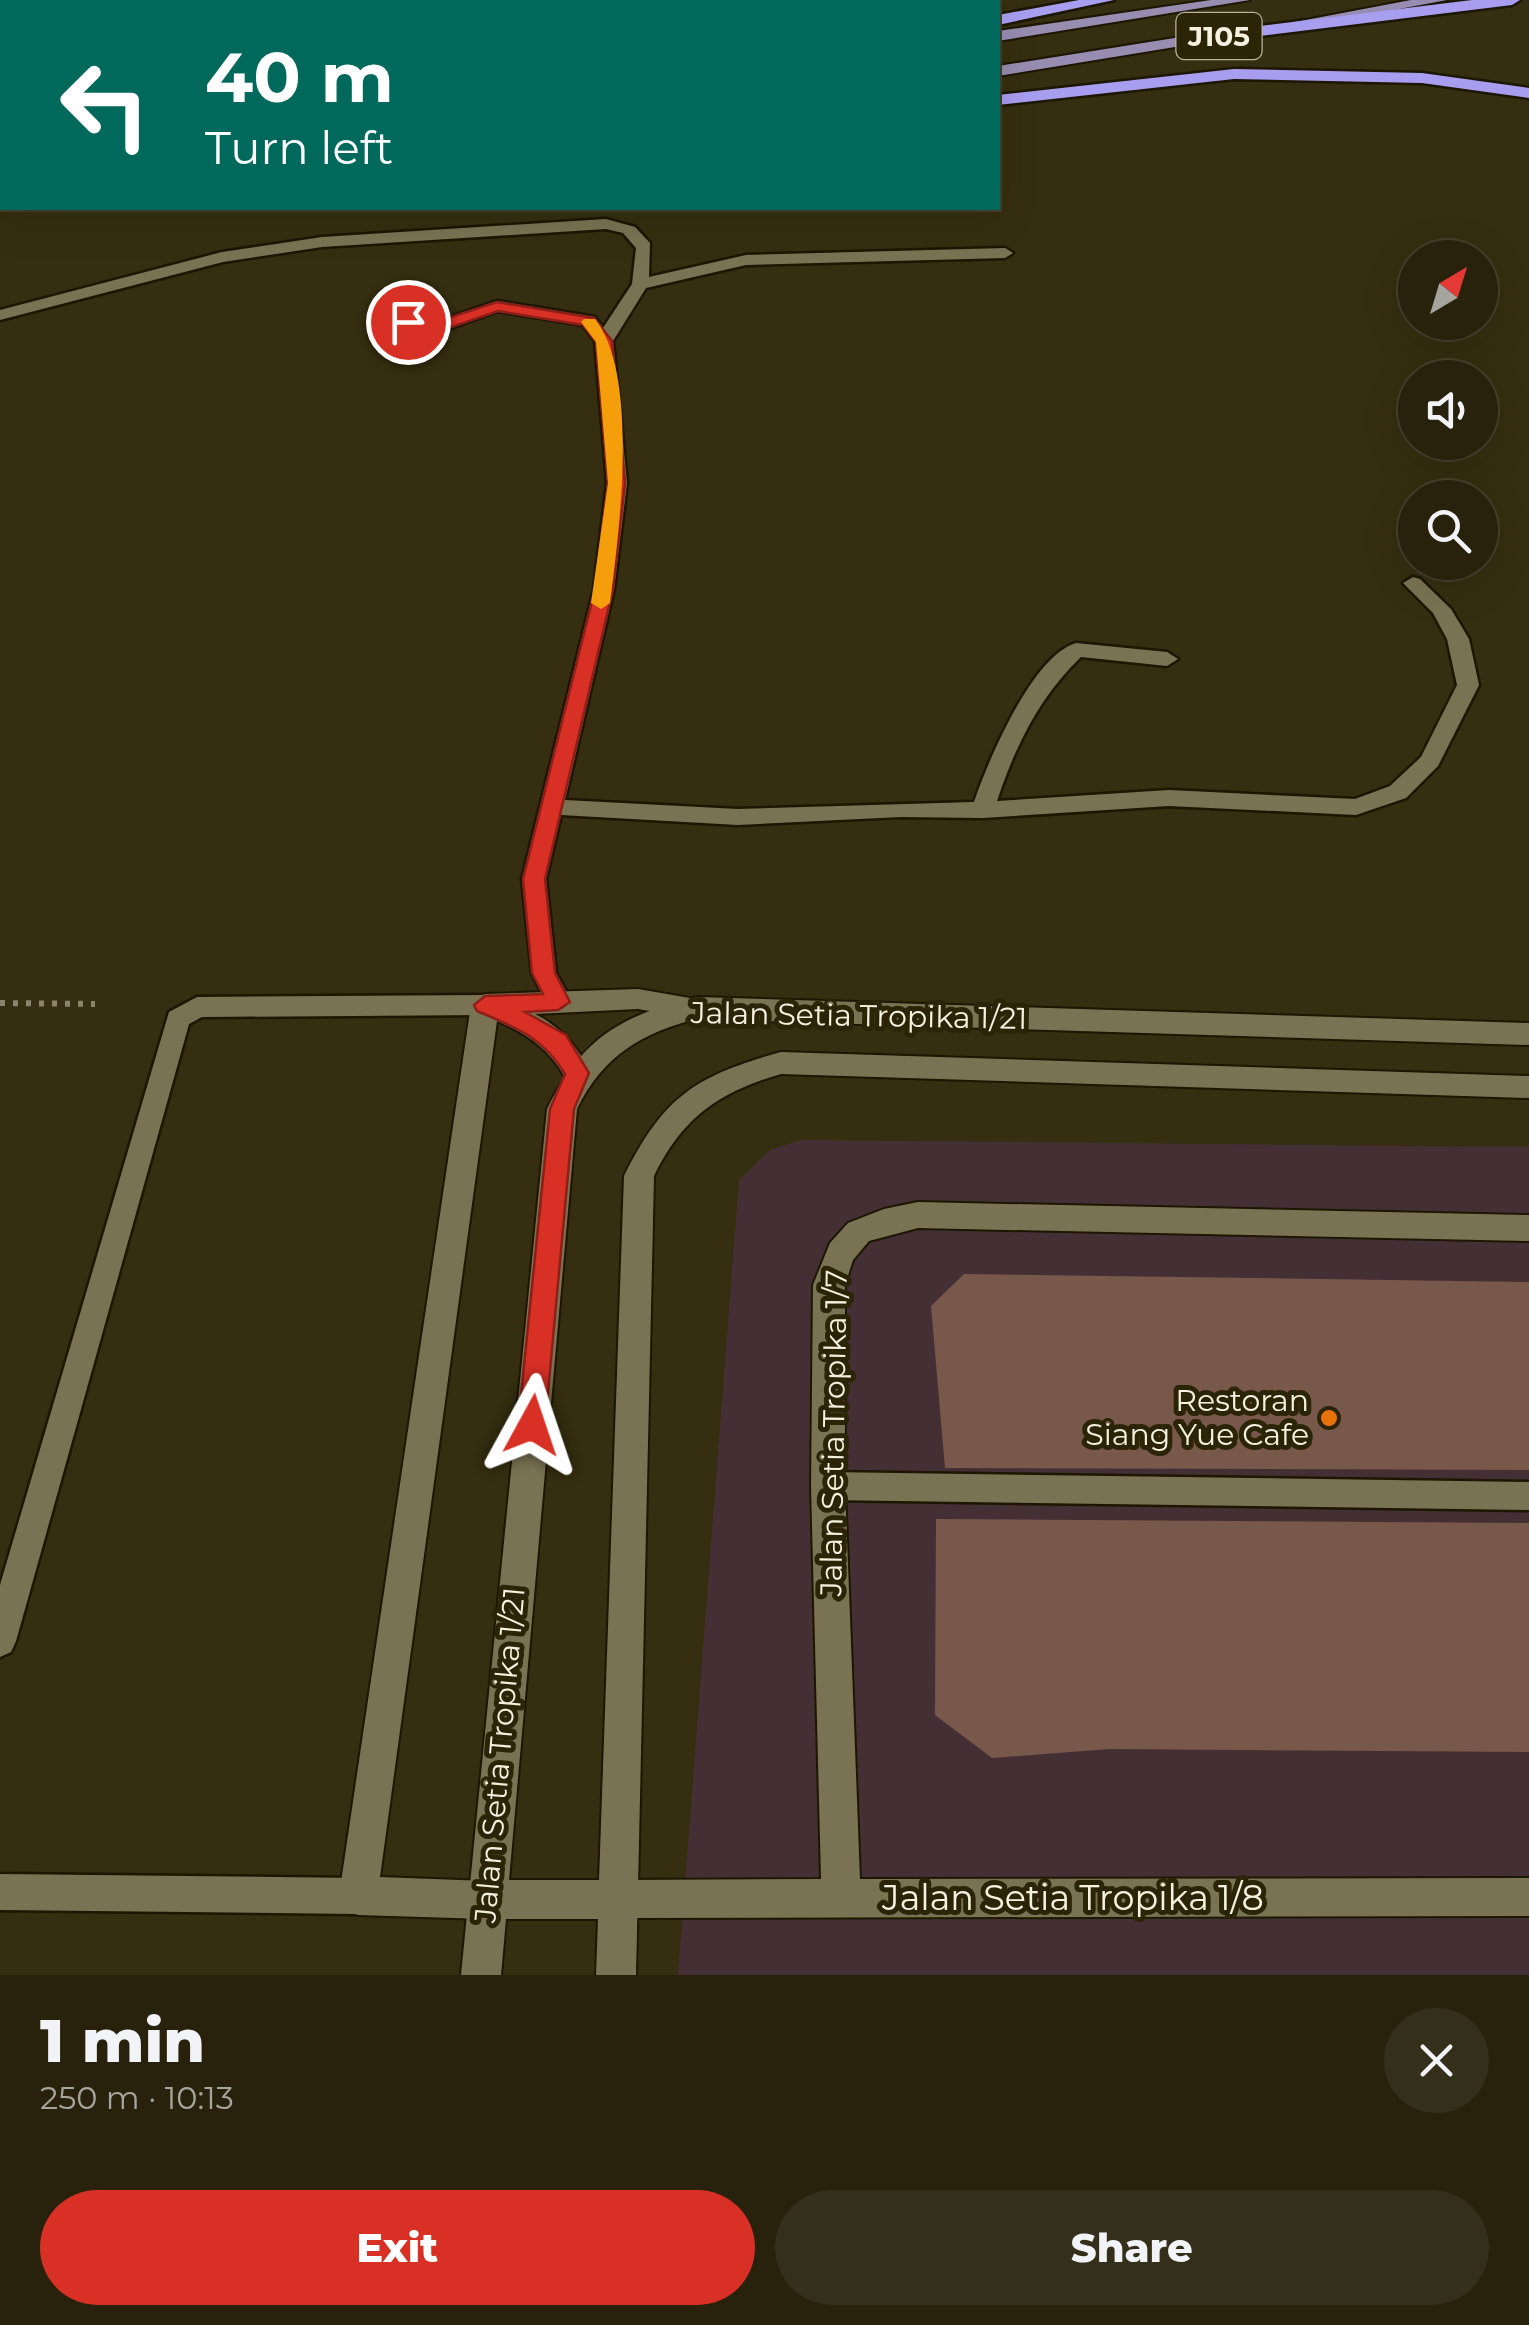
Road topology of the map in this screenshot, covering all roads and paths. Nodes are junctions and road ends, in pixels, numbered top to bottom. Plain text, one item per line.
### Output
1 (1106, 0) edge
2 (1242, 0) edge
3 (1440, 0) edge
4 (1512, 0) edge
5 (1000, 20) edge
6 (1000, 36) edge
7 (1204, 38) junction
8 (1000, 71) edge
9 (1529, 92) edge
10 (1000, 100) edge
11 (1006, 253) dead end
12 (640, 284) junction
13 (0, 315) edge
14 (382, 316) dead end
15 (604, 341) junction
16 (1413, 584) dead end
17 (1167, 659) dead end
18 (551, 807) junction
19 (983, 810) junction
20 (558, 1002) junction
21 (0, 1003) edge
22 (96, 1004) dead end
23 (485, 1005) junction
24 (697, 1008) junction
25 (1529, 1034) edge
26 (577, 1073) junction
27 (1529, 1087) edge
28 (1529, 1228) edge
29 (828, 1486) junction
30 (1529, 1496) edge
31 (0, 1640) edge
32 (0, 1892) edge
33 (358, 1896) junction
34 (1529, 1898) edge
35 (618, 1899) junction
36 (841, 1899) junction
37 (486, 1900) junction
38 (480, 1975) edge
39 (616, 1975) edge

1 - 5 highway
2 - 6 main road, J105
3 - 7 main road, J105
4 - 7 highway
7 - 8 main road, J105
9 - 10 highway
11 - 12 lane
12 - 13 lane
12 - 15 lane
14 - 15 lane
15 - 18 lane
16 - 19 lane
17 - 19 lane
18 - 19 lane
18 - 20 lane
20 - 23 street
20 - 24 street
21 - 22 path
23 - 26 street
23 - 31 lane
23 - 33 street
24 - 25 street, Jalan Setia Tropika 1/21
24 - 26 street, Jalan Setia Tropika 1/21
26 - 37 street, Jalan Setia Tropika 1/21
27 - 35 street, Jalan Setia Tropika 1/21
28 - 29 street, Jalan Setia Tropika 1/7
29 - 30 lane
29 - 36 street, Jalan Setia Tropika 1/7
32 - 33 lane
33 - 37 street, Jalan Setia Tropika 1/8
34 - 36 street, Jalan Setia Tropika 1/8
35 - 36 street, Jalan Setia Tropika 1/8
35 - 37 street, Jalan Setia Tropika 1/8
35 - 39 street, Jalan Setia Tropika 1/21
37 - 38 street, Jalan Setia Tropika 1/21

